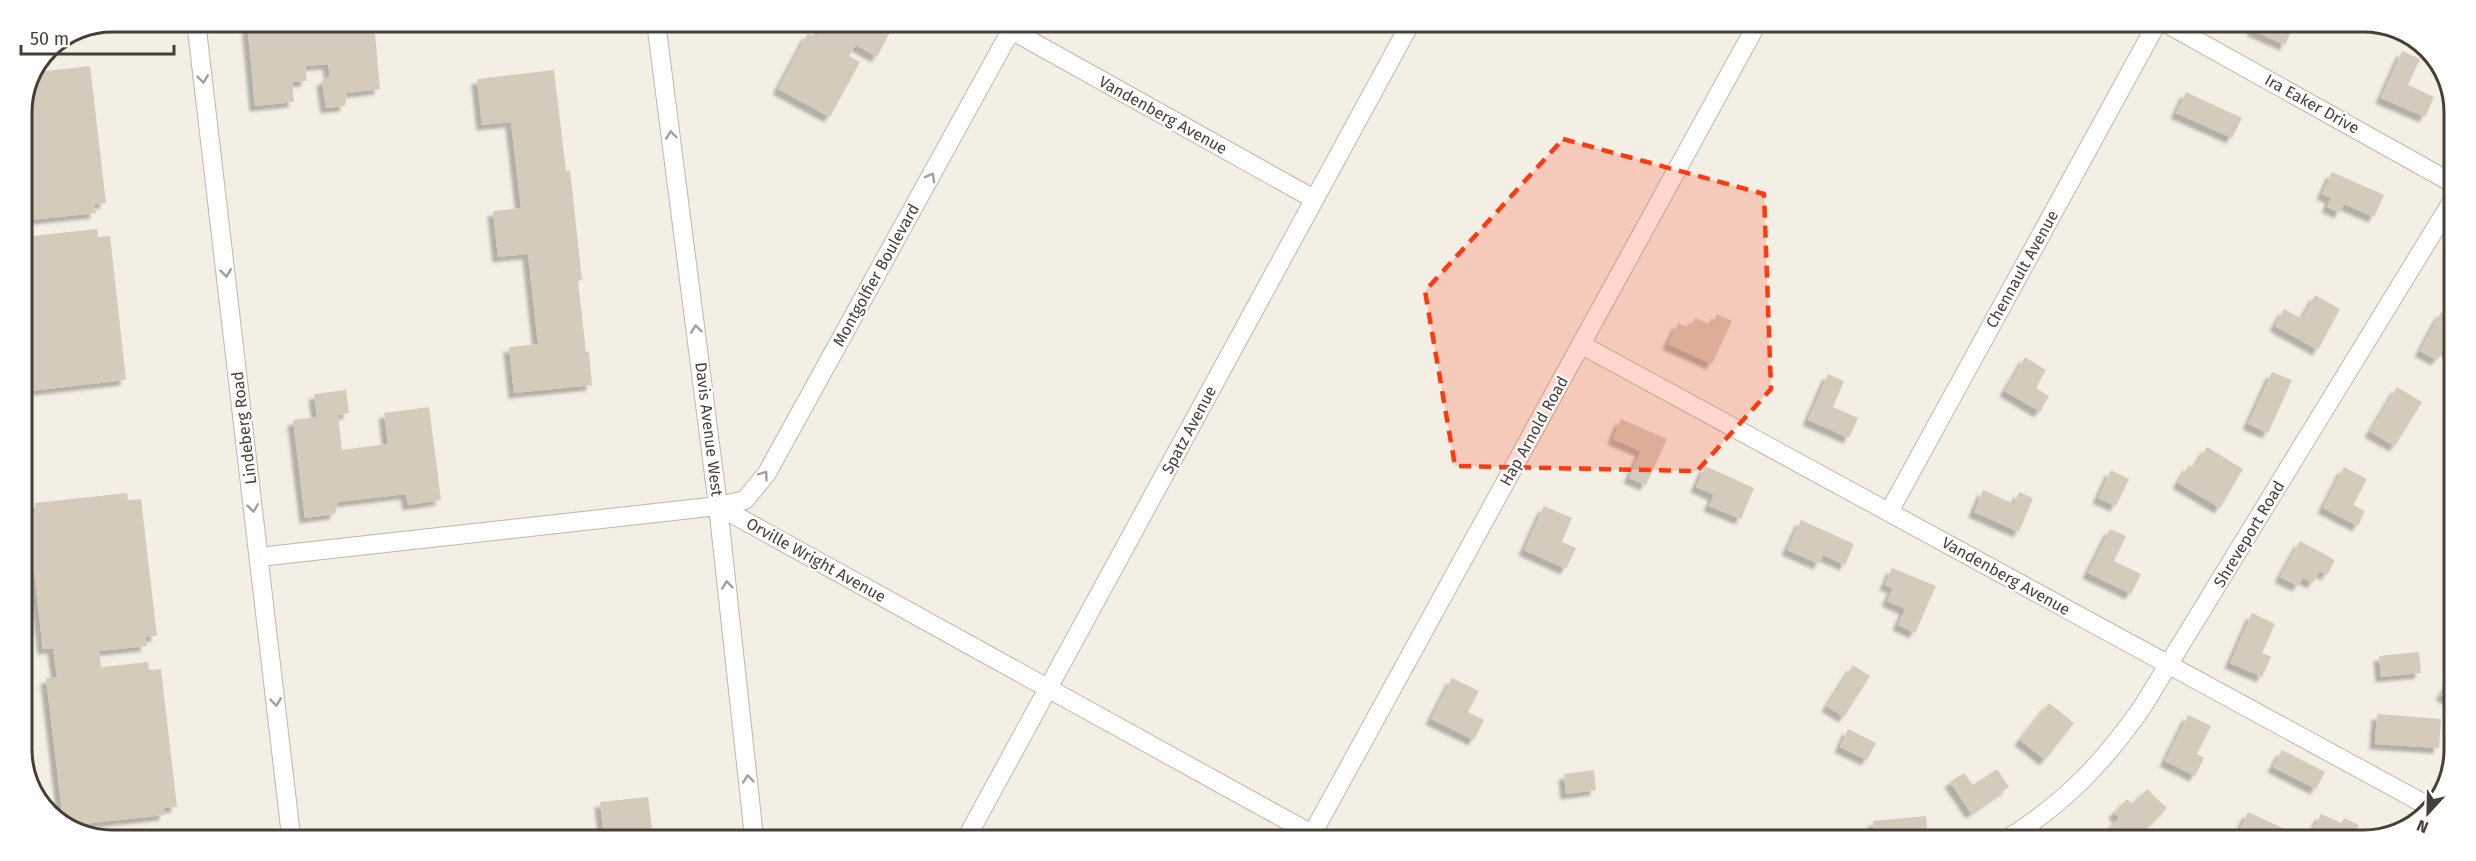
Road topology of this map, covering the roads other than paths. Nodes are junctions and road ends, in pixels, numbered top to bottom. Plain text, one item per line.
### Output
1 (197, 32) edge
2 (657, 32) edge
3 (1010, 32) edge
4 (1022, 32) edge
5 (1406, 32) edge
6 (1753, 32) edge
7 (2152, 32) edge
8 (2182, 32) edge
9 (2444, 178) edge
10 (1314, 199) junction
11 (2444, 214) edge
12 (1582, 345) junction
13 (718, 506) junction
14 (1889, 512) junction
15 (259, 557) junction
16 (2169, 665) junction
17 (1049, 688) junction
18 (2398, 790) edge
19 (290, 830) edge
20 (753, 830) edge
21 (971, 830) edge
22 (1302, 830) edge
23 (1318, 830) edge
24 (2022, 830) edge

1 -> 15 street, Lindeberg Road
13 -> 2 street, Davis Avenue West
13 -> 3 street, Montgolfier Boulevard
4 - 10 street, Vandenberg Avenue
5 - 10 street, Spatz Avenue
6 - 12 street, Hap Arnold Road
7 - 14 street, Chennault Avenue
8 - 9 street, Ira Eaker Drive
10 - 17 street, Spatz Avenue
11 - 16 street, Shreveport Road
12 - 14 street, Vandenberg Avenue
12 - 23 street, Hap Arnold Road
13 - 15 street
13 - 17 street, Orville Wright Avenue
20 -> 13 street, Davis Avenue West
14 - 16 street, Vandenberg Avenue
15 -> 19 street, Lindeberg Road
16 - 18 street, Vandenberg Avenue
16 - 24 street, Shreveport Road
17 - 21 street, Spatz Avenue
17 - 22 street, Orville Wright Avenue

